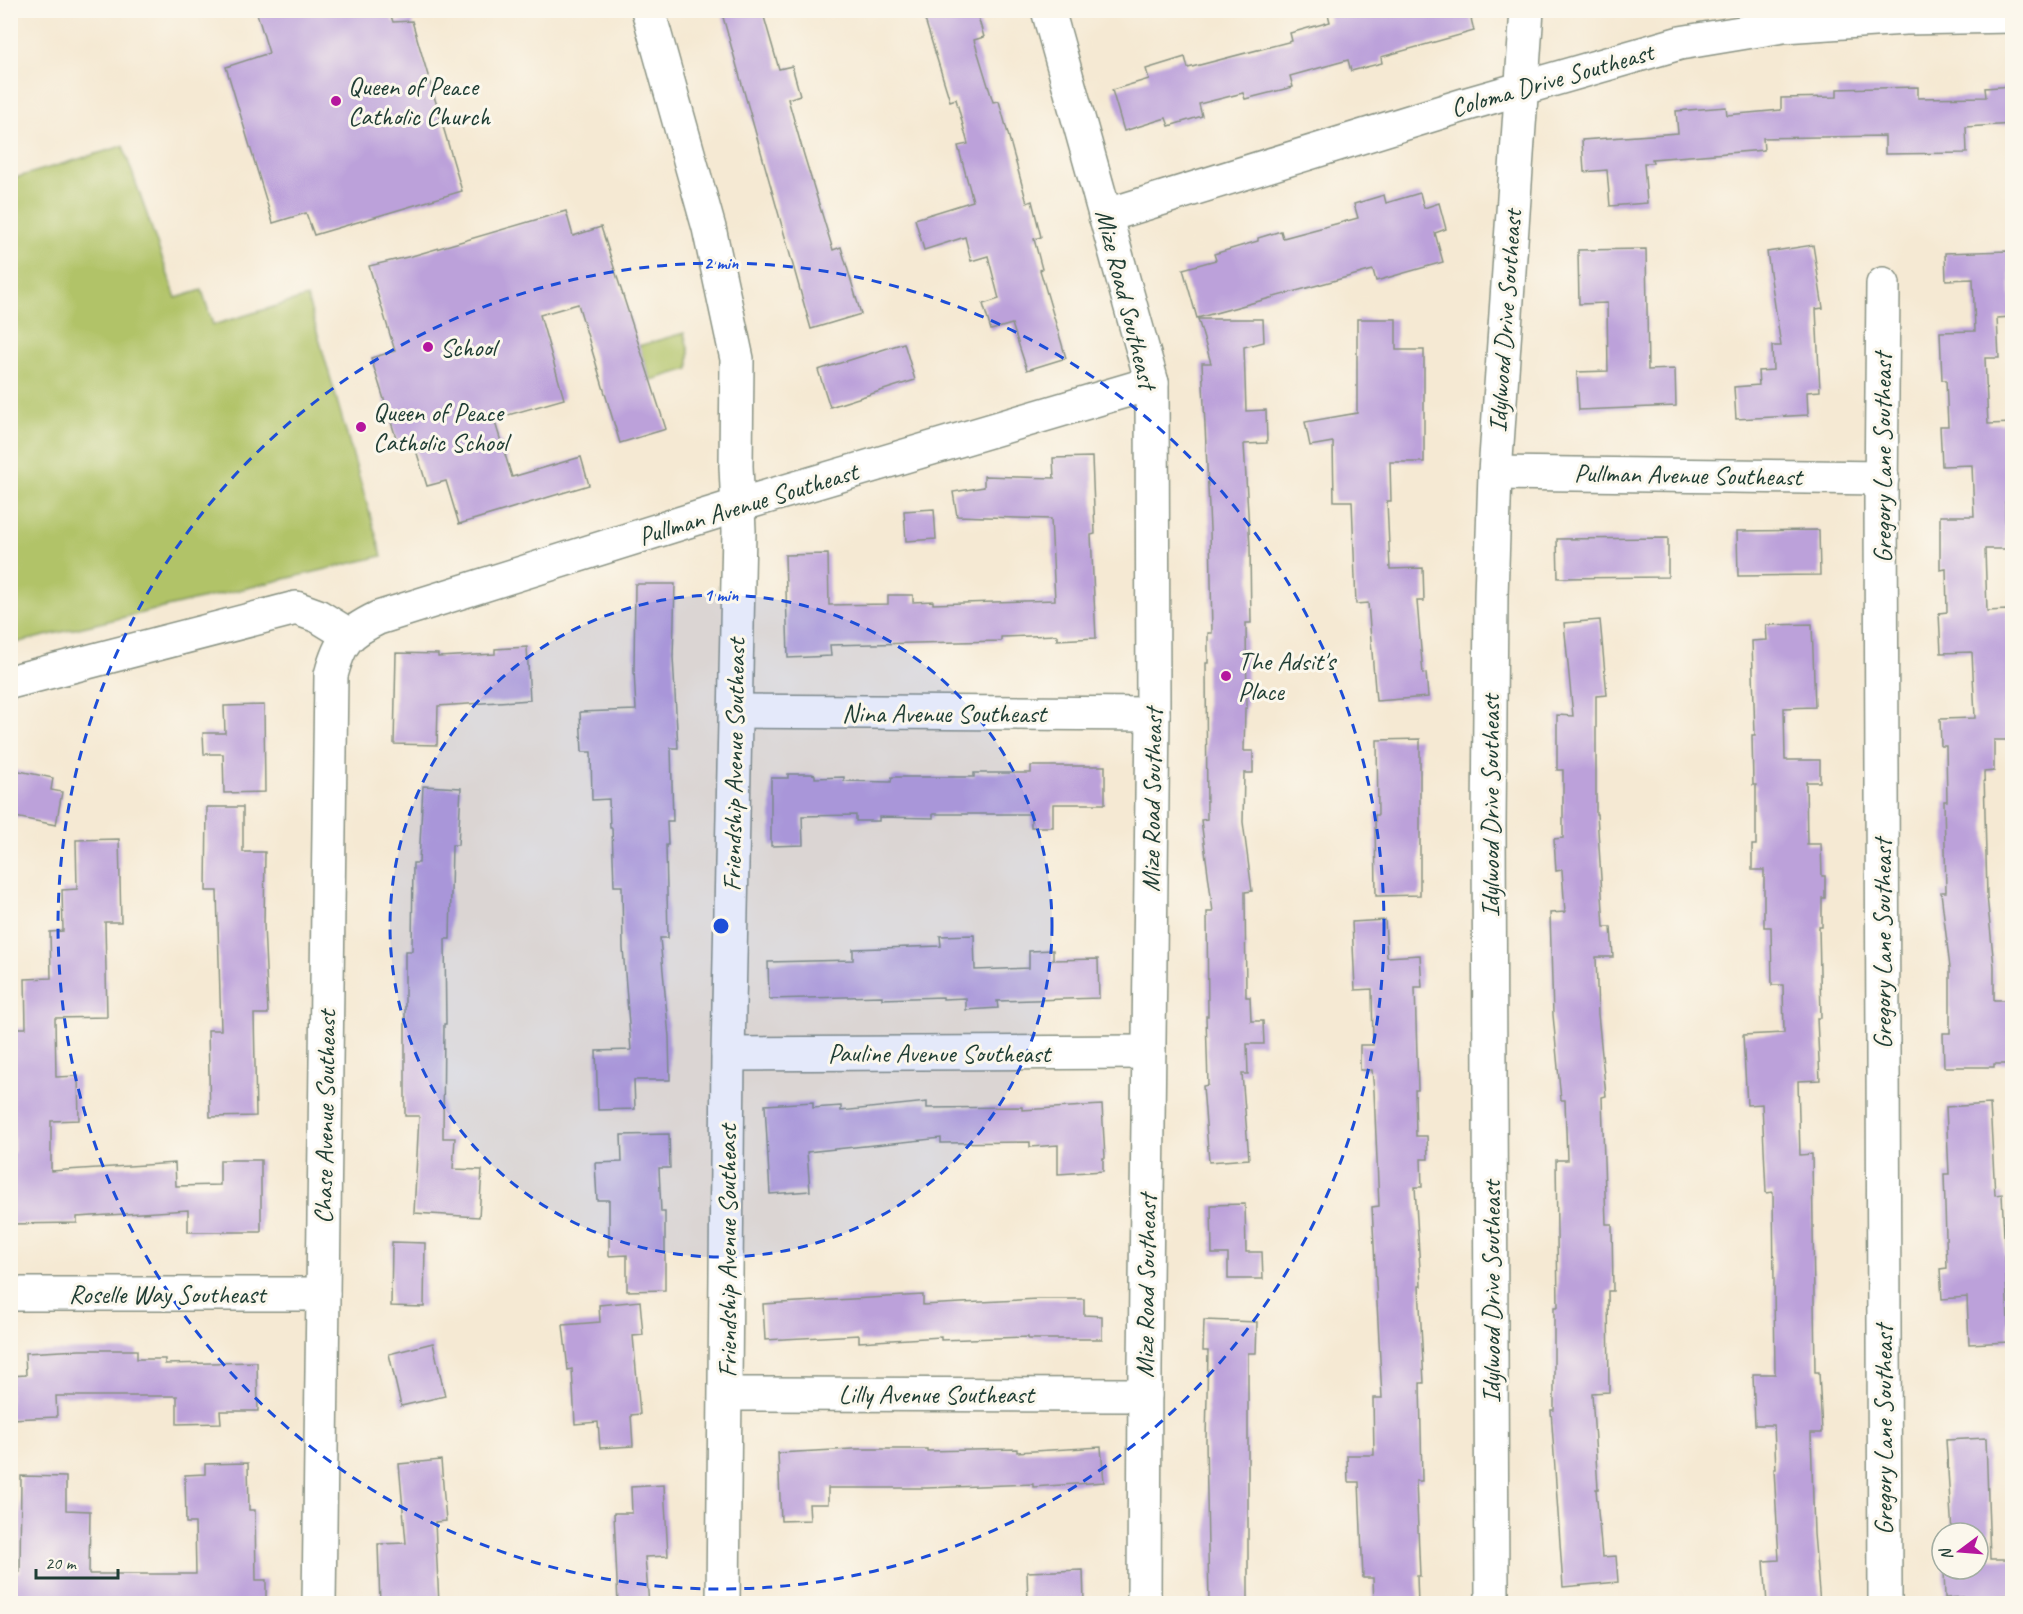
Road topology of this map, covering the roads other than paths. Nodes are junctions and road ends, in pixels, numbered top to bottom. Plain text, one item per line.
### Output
1 (648, 10) edge
2 (1048, 10) edge
3 (1527, 10) edge
4 (2013, 16) edge
5 (1520, 89) junction
6 (1105, 216) junction
7 (1883, 284) dead end
8 (1152, 383) junction
9 (1495, 473) junction
10 (1882, 478) junction
11 (739, 505) junction
12 (349, 635) junction
13 (10, 682) edge
14 (735, 711) junction
15 (1153, 714) junction
16 (1149, 1052) junction
17 (728, 1054) junction
18 (10, 1294) edge
19 (323, 1294) junction
20 (726, 1394) junction
21 (1145, 1395) junction
22 (319, 1604) edge
23 (723, 1604) edge
24 (1144, 1604) edge
25 (1491, 1604) edge
26 (1884, 1604) edge

1 - 11 street, Friendship Avenue Southeast
2 - 6 street, Mize Road Southeast
3 - 5 street, Idylwood Drive Southeast
4 - 5 street, Coloma Drive Southeast
5 - 6 street, Coloma Drive Southeast
5 - 9 street, Idylwood Drive Southeast
6 - 8 street, Mize Road Southeast
7 - 10 street, Gregory Lane Southeast
8 - 11 street, Pullman Avenue Southeast
8 - 15 street, Mize Road Southeast
9 - 10 street, Pullman Avenue Southeast
9 - 25 street, Idylwood Drive Southeast
10 - 26 street, Gregory Lane Southeast
11 - 12 street, Pullman Avenue Southeast
11 - 14 street, Friendship Avenue Southeast
12 - 13 street
12 - 19 street, Chase Avenue Southeast
14 - 15 street, Nina Avenue Southeast
14 - 17 street, Friendship Avenue Southeast
15 - 16 street, Mize Road Southeast
16 - 17 street, Pauline Avenue Southeast
16 - 21 street, Mize Road Southeast
17 - 20 street, Friendship Avenue Southeast
18 - 19 street, Roselle Way Southeast
19 - 22 street, Chase Avenue Southeast
20 - 21 street, Lilly Avenue Southeast
20 - 23 street, Friendship Avenue Southeast
21 - 24 street, Mize Road Southeast

